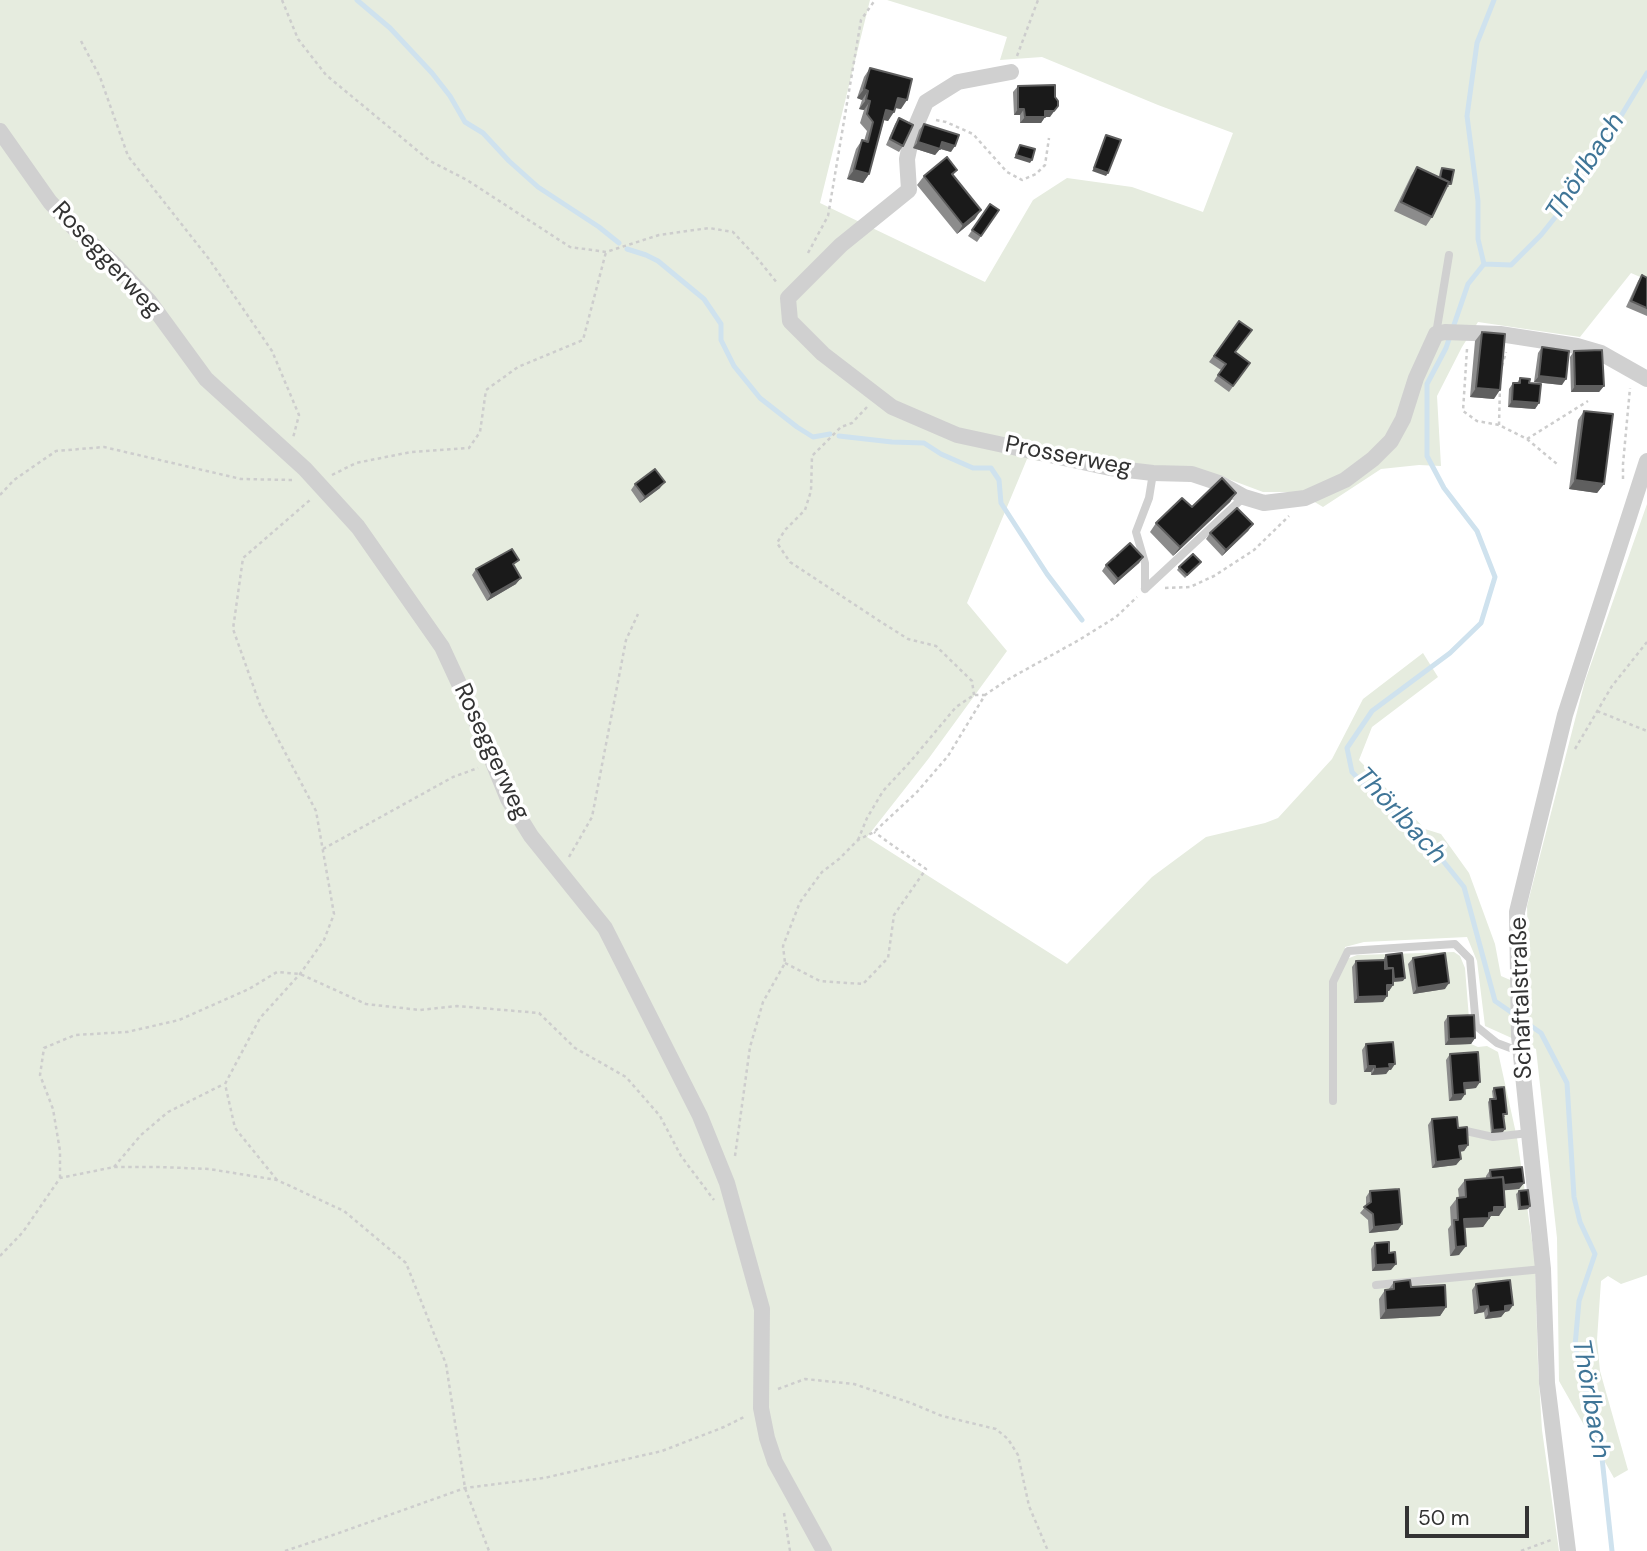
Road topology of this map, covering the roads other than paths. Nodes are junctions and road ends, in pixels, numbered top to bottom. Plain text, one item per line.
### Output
1 (1011, 72) road end
2 (0, 131) edge
3 (1449, 255) dead end
4 (1440, 333) junction
5 (1640, 375) edge
6 (1647, 461) edge
7 (1153, 473) junction
8 (1244, 497) junction
9 (1520, 1044) junction
10 (1334, 1101) dead end
11 (1456, 1132) edge
12 (1529, 1133) junction
13 (1543, 1269) junction
14 (1376, 1285) dead end
15 (1567, 1543) edge
16 (824, 1551) edge

1 - 7 street, Prosserweg
2 - 16 street, Roseggerweg
3 - 4 lane
4 - 5 street
4 - 8 street, Prosserweg
6 - 9 street, Schaftalstraße
7 - 8 street, Prosserweg
7 - 8 lane
9 - 10 lane
9 - 12 street, Schaftalstraße
11 - 12 lane
12 - 13 street, Schaftalstraße
13 - 14 lane
13 - 15 street, Schaftalstraße

